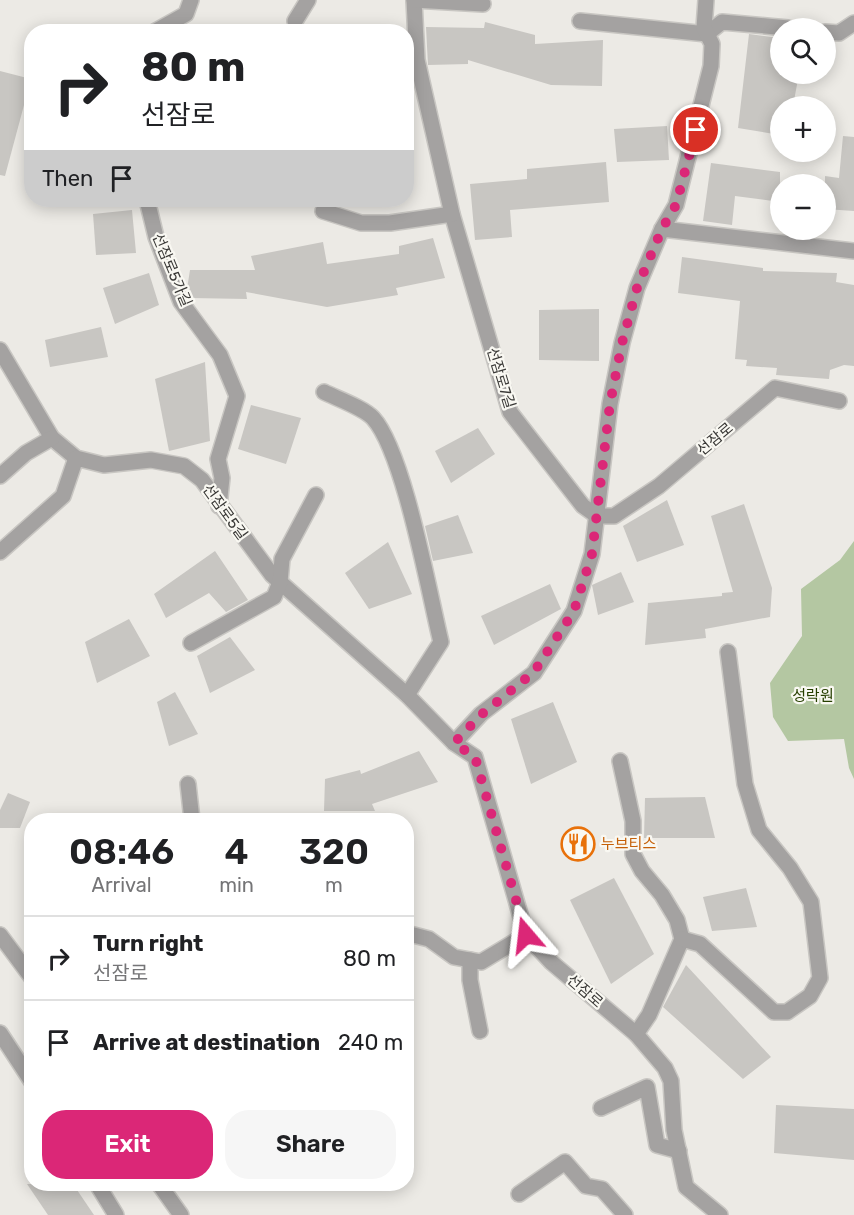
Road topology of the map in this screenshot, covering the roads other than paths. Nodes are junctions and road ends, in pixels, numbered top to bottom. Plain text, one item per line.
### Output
1 (191, 0) edge
2 (308, 0) edge
3 (414, 0) edge
4 (706, 0) edge
5 (483, 4) dead end
6 (296, 21) dead end
7 (580, 21) dead end
8 (854, 22) edge
9 (169, 24) edge
10 (770, 26) edge
11 (836, 33) edge
12 (707, 34) junction
13 (149, 207) edge
14 (323, 211) dead end
15 (452, 214) junction
16 (662, 229) junction
17 (854, 251) edge
18 (0, 350) edge
19 (324, 392) dead end
20 (839, 400) dead end
21 (52, 438) junction
22 (76, 459) junction
23 (4, 469) edge
24 (316, 495) dead end
25 (219, 506) junction
26 (597, 516) junction
27 (0, 552) edge
28 (280, 582) junction
29 (191, 643) dead end
30 (728, 652) dead end
31 (407, 695) junction
32 (454, 743) junction
33 (620, 761) dead end
34 (188, 784) dead end
35 (191, 813) edge
36 (0, 935) edge
37 (414, 935) edge
38 (526, 935) junction
39 (682, 939) junction
40 (470, 960) junction
41 (24, 967) edge
42 (480, 1031) dead end
43 (0, 1033) edge
44 (636, 1034) junction
45 (24, 1070) edge
46 (601, 1108) dead end
47 (679, 1151) junction
48 (102, 1191) edge
49 (164, 1191) edge
50 (519, 1194) dead end
51 (116, 1215) edge
52 (181, 1215) edge
53 (625, 1215) edge
54 (720, 1215) edge

1 - 9 street
2 - 6 street
3 - 5 street
3 - 15 street, 선잠로7길
4 - 12 street
7 - 12 street
8 - 11 street
10 - 12 street
12 - 16 street
13 - 25 street, 선잠로5가길
14 - 15 street
15 - 26 street, 선잠로7길
16 - 17 street
16 - 26 street
18 - 21 street, 선잠로5길
19 - 31 street
20 - 26 street, 선잠로
21 - 22 street, 선잠로5길
21 - 23 street
22 - 25 street, 선잠로5길
22 - 27 street
24 - 28 street
25 - 28 street, 선잠로5길
26 - 32 street
28 - 29 street
28 - 31 street, 선잠로5길
30 - 39 street
31 - 32 street, 선잠로5길
32 - 38 street, 선잠로
33 - 39 street
34 - 35 street
36 - 41 street
37 - 40 street
38 - 40 street
38 - 44 street, 선잠로
39 - 44 street
40 - 42 street
43 - 45 street
44 - 47 street, 선잠로
46 - 47 street
47 - 54 street, 선잠로
48 - 51 street
49 - 52 street
50 - 53 street

